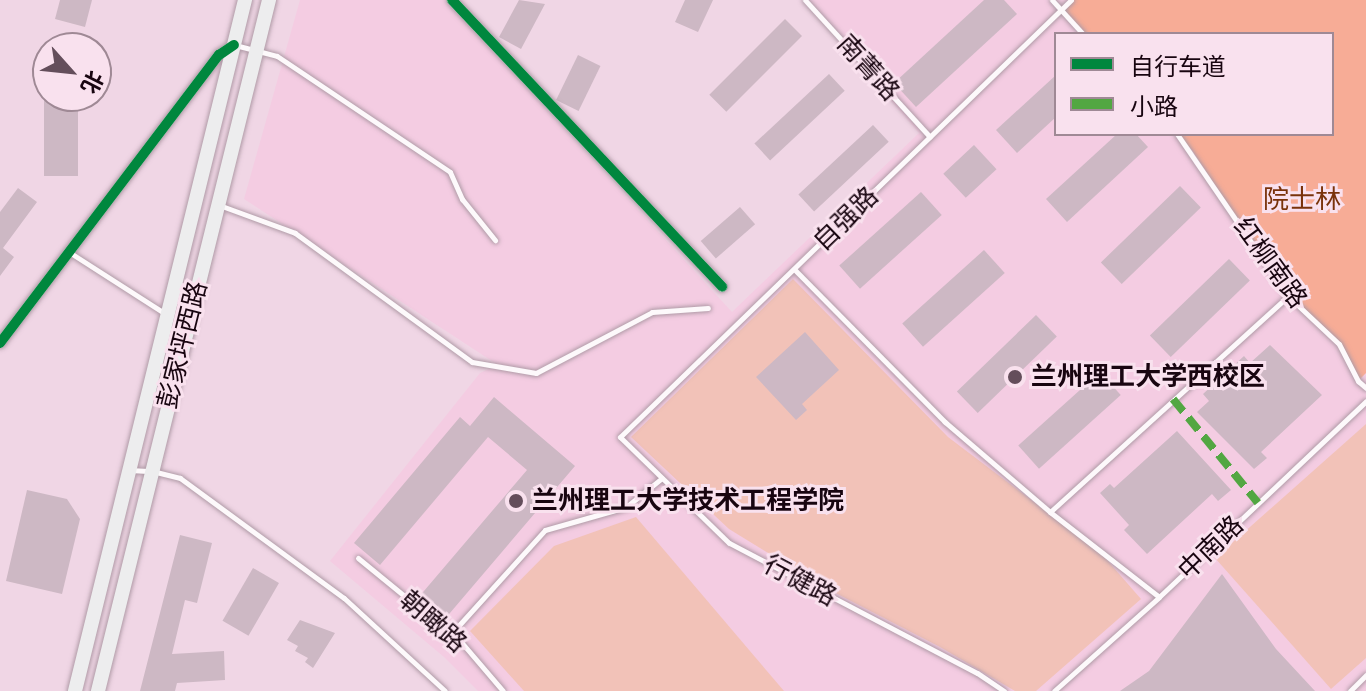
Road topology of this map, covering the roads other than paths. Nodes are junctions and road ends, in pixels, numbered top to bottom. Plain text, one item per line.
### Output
1 (245, 0) edge
2 (269, 0) edge
3 (452, 0) edge
4 (805, 0) edge
5 (1052, 0) edge
6 (1071, 0) edge
7 (1061, 10) junction
8 (1081, 32) edge
9 (234, 45) junction
10 (257, 50) junction
11 (1178, 136) edge
12 (930, 137) junction
13 (218, 205) junction
14 (495, 240) dead end
15 (69, 252) junction
16 (794, 269) junction
17 (722, 287) dead end
18 (1288, 296) junction
19 (708, 308) dead end
20 (168, 315) junction
21 (0, 343) edge
22 (1366, 388) edge
23 (1366, 401) edge
24 (620, 437) joint
25 (130, 470) junction
26 (152, 471) junction
27 (662, 478) junction
28 (1050, 512) junction
29 (358, 558) dead end
30 (1159, 597) junction
31 (451, 634) junction
32 (1366, 675) edge
33 (75, 691) edge
34 (98, 691) edge
35 (445, 691) edge
36 (503, 691) edge
37 (1004, 691) edge
38 (1054, 691) edge
39 (1350, 691) edge

1 - 9 main road, 彭家坪西路
2 - 10 main road, 彭家坪西路
3 - 17 street
4 - 12 lane, 南菁路
5 - 7 lane
6 - 7 lane, 自强路
7 - 8 lane
7 - 12 lane, 自强路
9 - 10 lane
9 - 15 street
9 - 20 main road, 彭家坪西路
10 - 13 main road, 彭家坪西路
10 - 14 lane
11 - 18 lane, 红柳南路
12 - 16 lane, 自强路
13 - 19 lane
13 - 26 main road, 彭家坪西路
15 - 20 lane
15 - 21 street
16 - 24 lane, 自强路
16 - 28 lane
18 - 22 lane, 红柳南路
18 - 28 lane
20 - 25 main road, 彭家坪西路
23 - 30 lane, 中南路
24 - 27 lane, 行健路
25 - 26 lane
25 - 33 main road, 彭家坪西路
26 - 34 main road, 彭家坪西路
26 - 35 lane
27 - 31 lane
27 - 37 lane, 行健路
28 - 30 lane
29 - 31 lane, 朝瞰路
30 - 38 lane, 中南路
31 - 36 lane, 朝瞰路
32 - 39 lane

